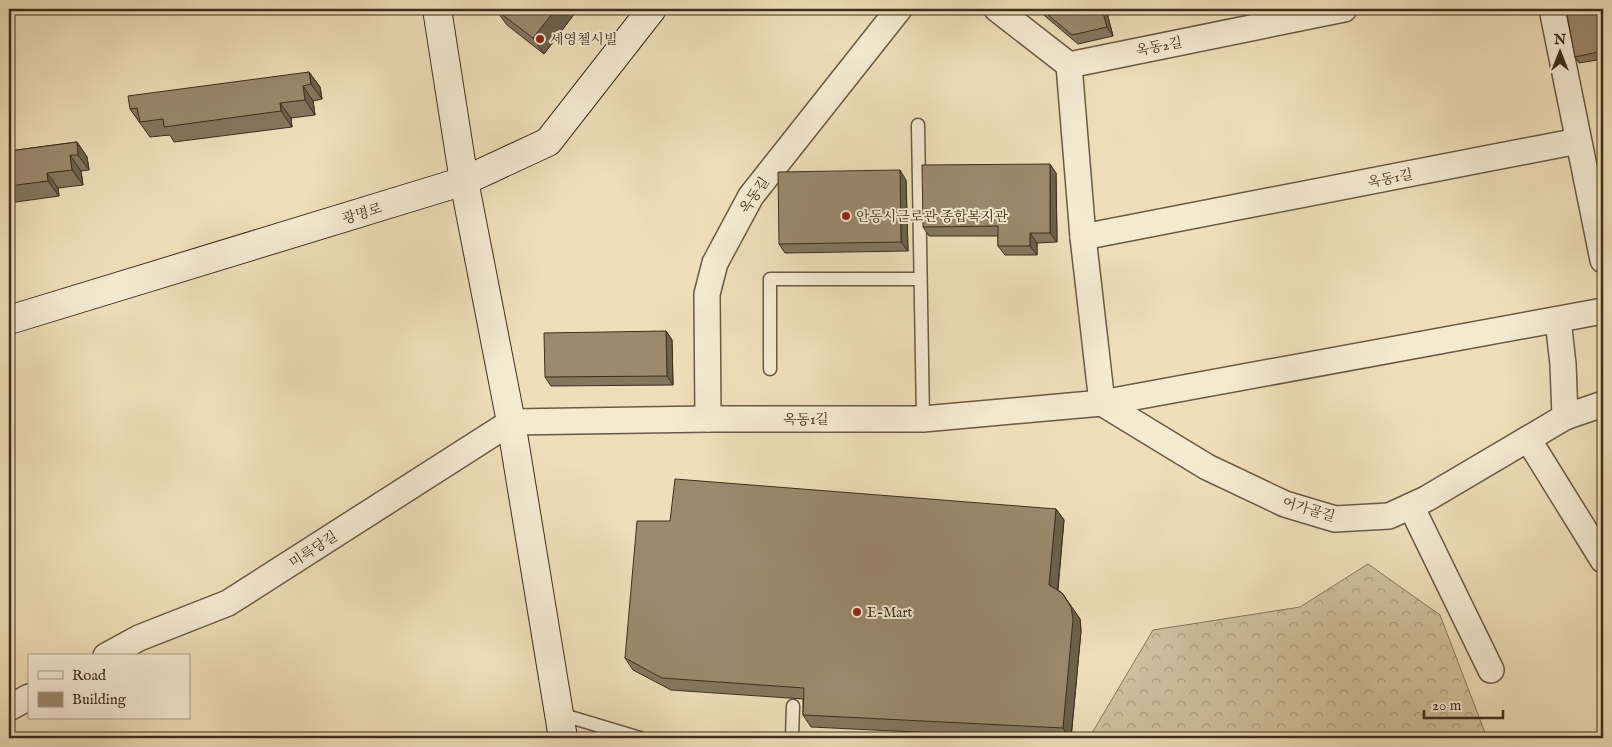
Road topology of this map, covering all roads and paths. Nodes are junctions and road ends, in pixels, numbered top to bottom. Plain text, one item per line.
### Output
1 (437, 9) edge
2 (652, 9) edge
3 (899, 9) edge
4 (997, 9) edge
5 (1341, 9) edge
6 (1552, 9) edge
7 (1069, 65) junction
8 (918, 125) dead end
9 (1578, 141) junction
10 (464, 182) junction
11 (1083, 237) junction
12 (1603, 260) edge
13 (920, 279) junction
14 (1603, 311) edge
15 (9, 320) edge
16 (1558, 320) junction
17 (770, 370) dead end
18 (1102, 403) junction
19 (1603, 404) edge
20 (1565, 417) junction
21 (708, 419) junction
22 (923, 419) junction
23 (510, 422) junction
24 (1528, 439) junction
25 (1411, 506) junction
26 (1603, 560) edge
27 (110, 654) edge
28 (1491, 670) dead end
29 (28, 698) edge
30 (793, 706) edge
31 (9, 708) edge
32 (562, 726) edge
33 (640, 738) edge
34 (792, 738) edge

1 - 10 street
2 - 10 street, 광명로
3 - 21 street, 옥동길
4 - 7 street
5 - 7 street, 옥동2길
6 - 9 street
7 - 11 street
8 - 13 lane
9 - 11 street, 옥동1길
9 - 12 street
10 - 15 street, 광명로
10 - 23 street
11 - 18 street
13 - 17 lane
13 - 22 lane
14 - 16 street, 옥동1길
16 - 18 street, 옥동1길
16 - 20 street
18 - 22 street, 옥동1길
18 - 25 street, 어가골길
19 - 20 street, 어가골길
20 - 24 street, 어가골길
21 - 22 street, 옥동1길
21 - 23 street, 옥동1길
23 - 27 street, 미륵당길
23 - 32 street
24 - 25 street, 어가골길
24 - 26 street
25 - 28 street
29 - 31 street
30 - 34 lane
32 - 33 lane

